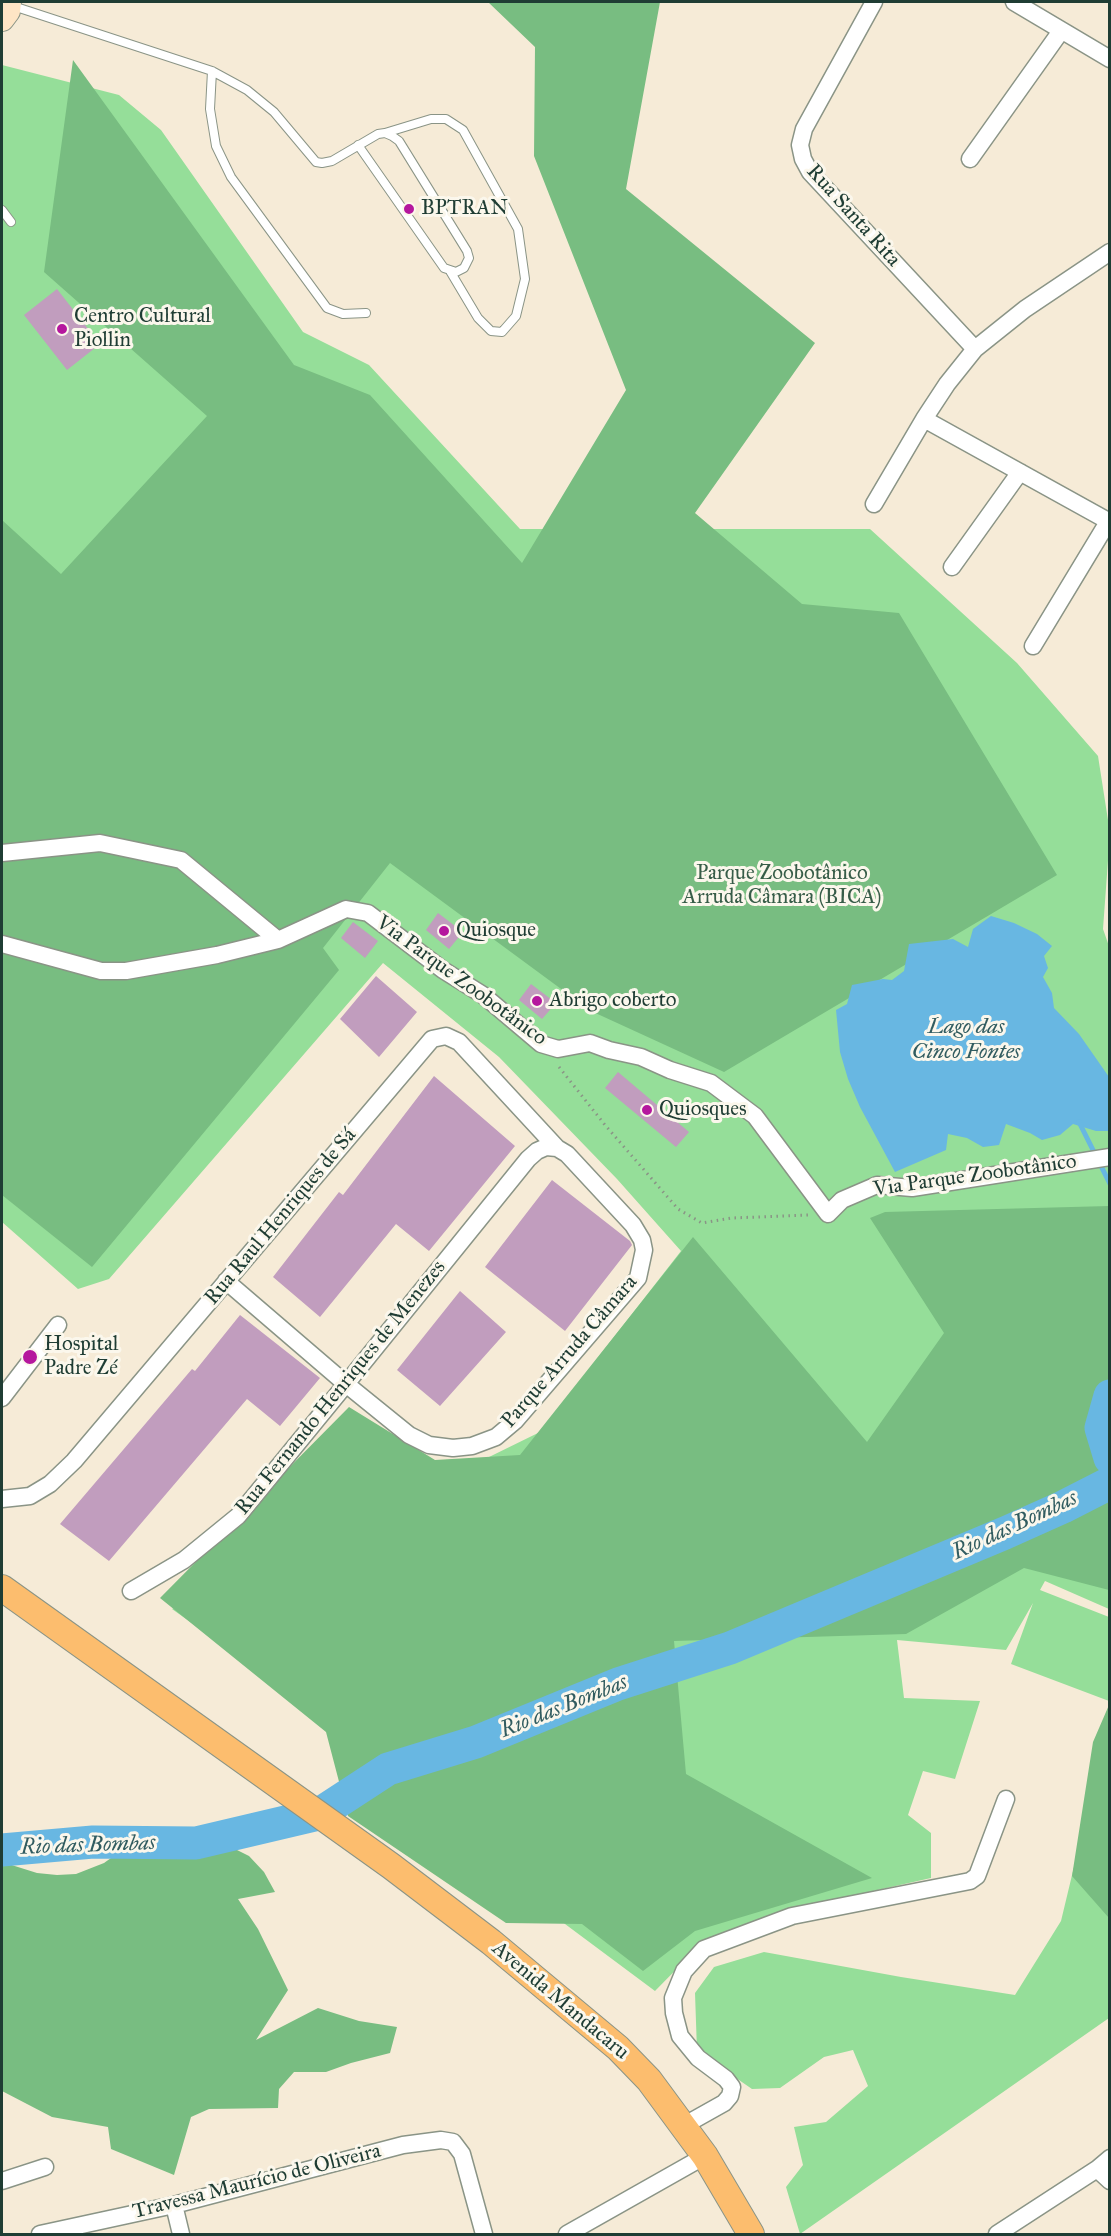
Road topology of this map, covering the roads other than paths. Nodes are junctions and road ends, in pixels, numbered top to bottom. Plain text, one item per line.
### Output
1 (874, 2) edge
2 (1014, 2) edge
3 (6, 9) edge
4 (1061, 31) junction
5 (1110, 59) edge
6 (212, 71) junction
7 (385, 133) junction
8 (358, 145) junction
9 (970, 159) dead end
10 (2, 210) edge
11 (11, 222) dead end
12 (1110, 252) edge
13 (450, 271) junction
14 (366, 312) dead end
15 (975, 349) junction
16 (924, 419) junction
17 (1020, 472) junction
18 (874, 504) dead end
19 (1109, 522) edge
20 (952, 567) dead end
21 (1033, 646) dead end
22 (2, 853) edge
23 (278, 940) junction
24 (2, 944) edge
25 (557, 1148) junction
26 (1109, 1157) edge
27 (226, 1281) junction
28 (58, 1325) dead end
29 (346, 1384) junction
30 (2, 1398) edge
31 (2, 1499) edge
32 (2, 1588) edge
33 (131, 1591) dead end
34 (1006, 1799) dead end
35 (683, 2126) junction
36 (705, 2156) junction
37 (1103, 2163) edge
38 (45, 2167) dead end
39 (2, 2181) edge
40 (1110, 2181) edge
41 (174, 2205) junction
42 (40, 2235) edge
43 (181, 2235) edge
44 (484, 2235) edge
45 (567, 2235) edge
46 (751, 2235) edge
47 (997, 2235) edge

1 - 15 street, Rua Santa Rita
2 - 4 street
3 - 6 lane
4 - 5 street
4 - 9 street
6 - 8 lane
6 - 14 lane
7 - 8 lane
7 - 13 lane
7 - 13 lane
8 - 13 lane
10 - 11 lane
12 - 15 street
15 - 16 street
16 - 17 street
16 - 18 street
17 - 19 street
17 - 20 street
19 - 21 street
22 - 23 street
23 - 24 street, Via Parque Zoobotânico
23 - 26 street, Via Parque Zoobotânico
25 - 27 street, Rua Raul Henriques de Sá
25 - 29 street, Rua Fernando Henriques de Menezes
25 - 29 street, Parque Arruda Câmara
27 - 29 street, Parque Arruda Câmara
27 - 31 street, Rua Raul Henriques de Sá
28 - 30 street
29 - 33 street, Rua Fernando Henriques de Menezes
32 - 35 main road, Avenida Mandacaru
34 - 35 street
35 - 36 main road, Avenida Mandacaru
36 - 45 street
36 - 46 main road, Avenida Mandacaru
37 - 40 street
37 - 47 street
38 - 39 street
41 - 42 street, Travessa Maurício de Oliveira
41 - 43 street
41 - 44 street, Travessa Maurício de Oliveira

